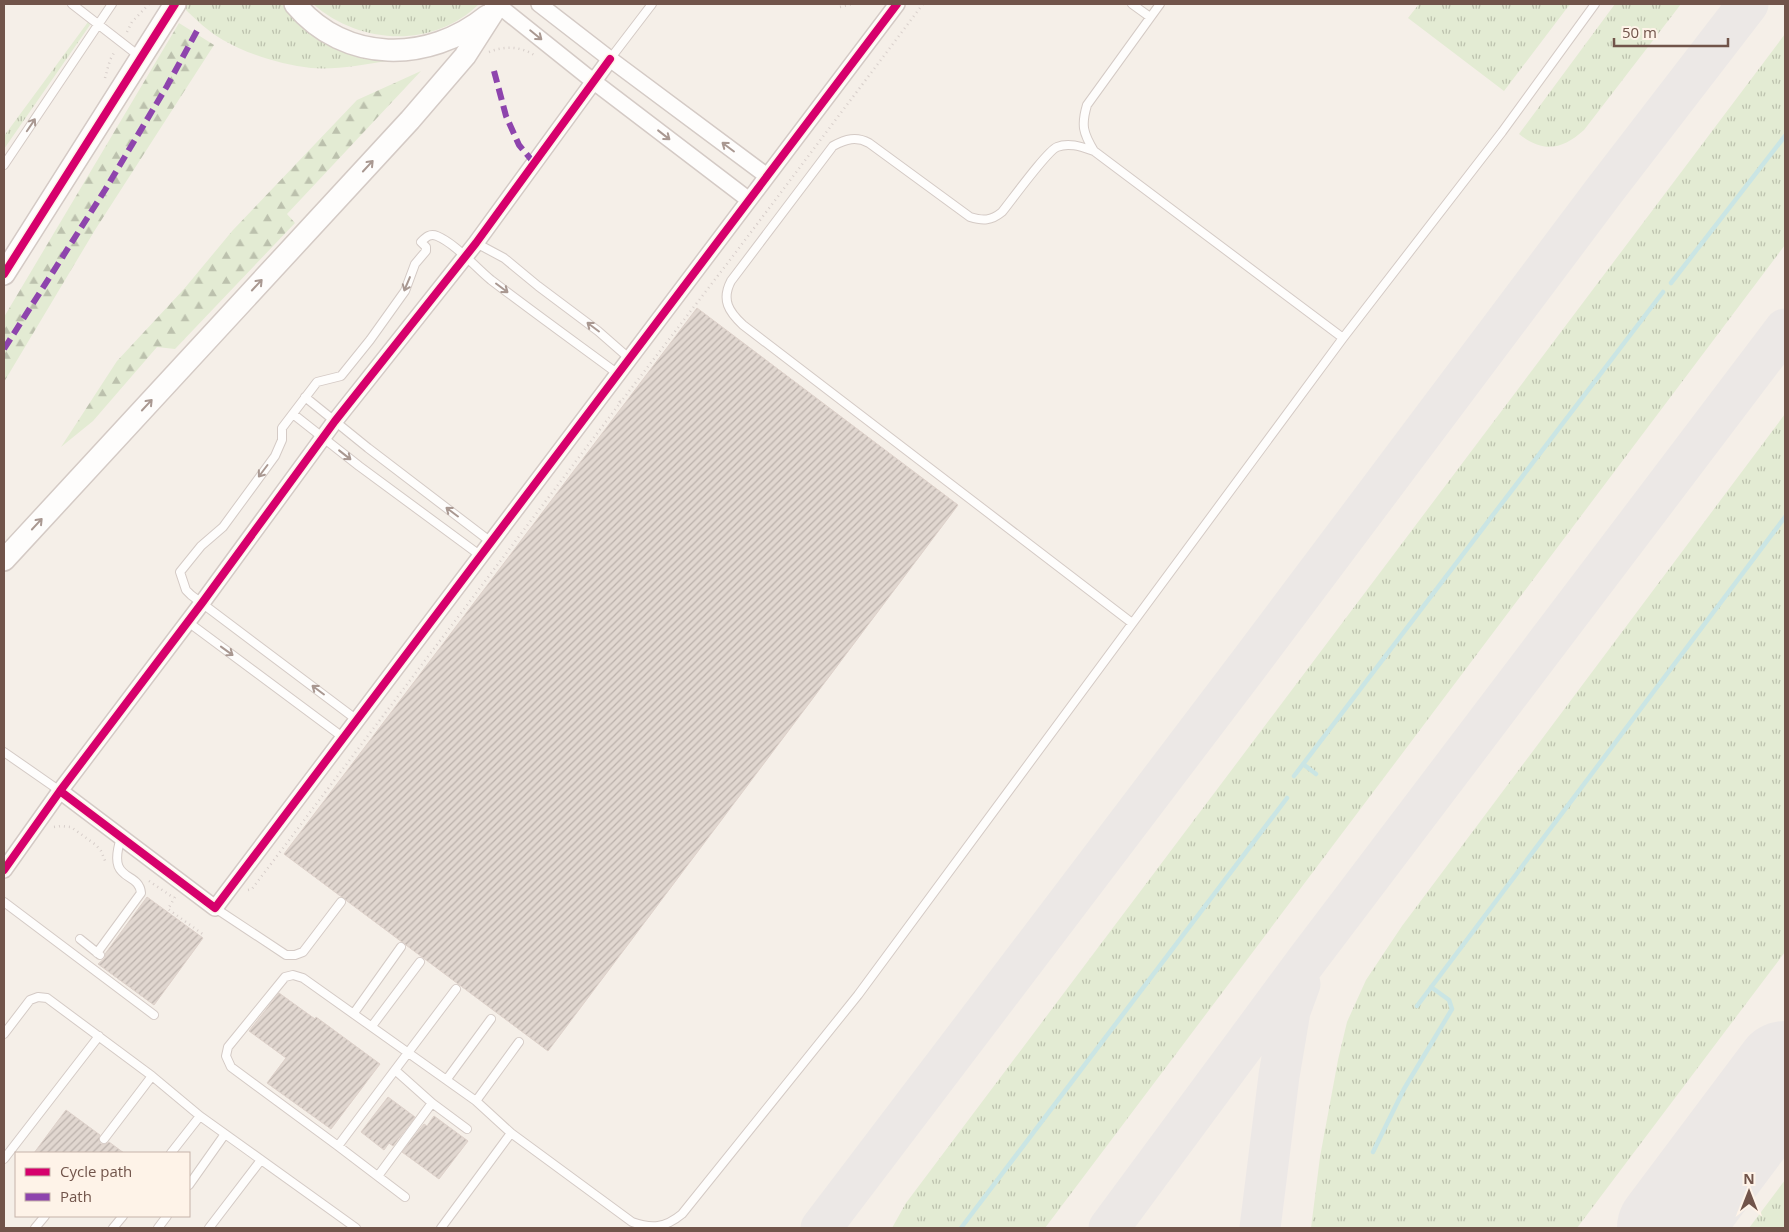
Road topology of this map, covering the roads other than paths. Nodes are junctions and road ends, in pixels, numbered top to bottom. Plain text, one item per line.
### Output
1 (72, 4) edge
2 (112, 4) edge
3 (175, 4) edge
4 (295, 4) edge
5 (539, 4) edge
6 (652, 4) edge
7 (897, 4) edge
8 (1132, 4) edge
9 (1160, 4) edge
10 (1595, 4) edge
11 (498, 5) edge
12 (1150, 17) junction
13 (98, 24) junction
14 (141, 58) junction
15 (610, 59) junction
16 (593, 80) junction
17 (1094, 151) junction
18 (4, 165) edge
19 (767, 176) junction
20 (749, 200) junction
21 (476, 243) junction
22 (465, 257) junction
23 (4, 274) edge
24 (1344, 338) junction
25 (630, 359) junction
26 (618, 374) junction
27 (305, 398) junction
28 (293, 414) junction
29 (335, 421) junction
30 (323, 438) junction
31 (491, 542) junction
32 (481, 556) junction
33 (4, 560) edge
34 (202, 603) junction
35 (188, 622) junction
36 (1132, 624) junction
37 (357, 720) junction
38 (344, 738) junction
39 (4, 752) edge
40 (60, 791) junction
41 (121, 838) junction
42 (4, 870) edge
43 (4, 902) edge
44 (341, 902) dead end
45 (215, 908) junction
46 (80, 939) dead end
47 (401, 948) dead end
48 (420, 962) dead end
49 (456, 989) dead end
50 (354, 1013) junction
51 (154, 1015) dead end
52 (491, 1019) dead end
53 (372, 1026) junction
54 (4, 1034) edge
55 (99, 1036) junction
56 (519, 1042) dead end
57 (409, 1052) junction
58 (395, 1070) junction
59 (152, 1076) junction
60 (447, 1079) junction
61 (476, 1100) junction
62 (432, 1103) junction
63 (200, 1116) junction
64 (467, 1129) dead end
65 (511, 1133) junction
66 (225, 1134) junction
67 (104, 1139) dead end
68 (338, 1146) junction
69 (172, 1152) edge
70 (4, 1159) edge
71 (261, 1160) junction
72 (378, 1176) junction
73 (190, 1184) edge
74 (405, 1197) dead end
75 (44, 1217) edge
76 (122, 1217) edge
77 (165, 1217) edge
78 (352, 1227) edge
79 (35, 1228) edge
80 (113, 1228) edge
81 (158, 1228) edge
82 (209, 1228) edge
83 (441, 1228) edge

1 - 13 lane
2 - 13 lane
3 - 14 street
4 - 11 street
5 - 15 street
6 - 15 lane
7 - 19 street
8 - 12 lane
9 - 12 lane
10 - 24 lane
11 -> 16 street
33 -> 11 street
12 - 17 lane
13 - 14 lane
18 -> 13 lane
14 - 23 street
15 - 16 street
19 -> 15 street
16 -> 20 street
16 - 21 street
17 - 24 lane
17 - 36 lane
19 - 20 street
20 - 25 street
21 - 22 street
25 -> 21 lane
22 -> 26 lane
22 -> 27 lane
22 - 29 street
24 - 36 lane
25 - 26 street
26 - 31 street
27 - 28 lane
27 - 29 lane
28 - 30 lane
28 -> 34 lane
29 - 30 street
31 -> 29 lane
30 -> 32 lane
30 - 34 street
31 - 32 street
32 - 37 street
34 - 35 street
37 -> 34 lane
35 -> 38 lane
35 - 40 street
36 - 65 lane
37 - 38 street
38 - 45 street
39 - 40 lane
40 - 41 street
40 - 42 street
41 - 45 street
41 - 46 lane
43 - 51 lane
44 - 45 lane
47 - 50 lane
48 - 53 lane
49 - 57 lane
50 - 53 lane
50 - 68 lane
52 - 60 lane
53 - 57 lane
54 - 55 lane
55 - 59 lane
55 - 70 lane
56 - 61 lane
57 - 58 lane
57 - 60 lane
58 - 62 lane
58 - 68 lane
59 - 63 lane
59 - 67 lane
60 - 61 lane
61 - 65 lane
62 - 64 lane
62 - 72 lane
63 - 66 lane
63 - 69 lane
65 - 83 lane
66 - 71 lane
66 - 73 lane
68 - 72 lane
71 - 78 lane
71 - 82 lane
72 - 74 lane
75 - 79 lane
76 - 80 lane
77 - 81 lane

